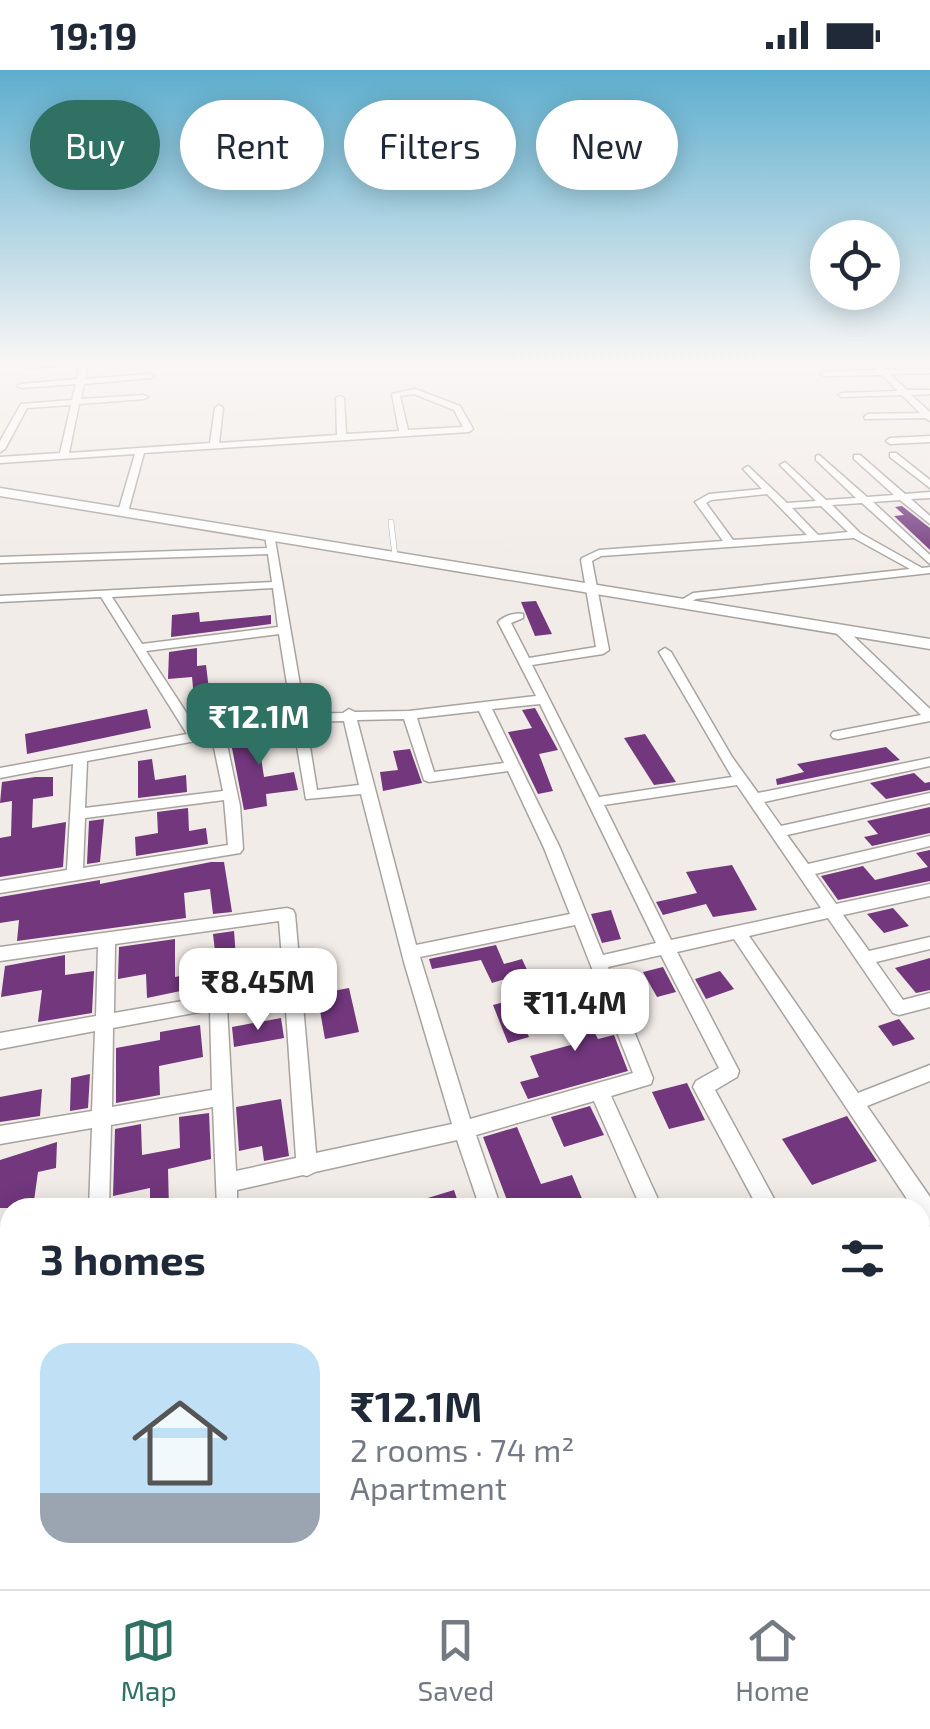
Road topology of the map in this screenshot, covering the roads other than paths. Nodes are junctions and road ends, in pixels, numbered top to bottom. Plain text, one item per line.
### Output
1 (71, 431) edge
2 (216, 431) edge
3 (342, 431) edge
4 (403, 431) edge
5 (455, 431) edge
6 (404, 434) junction
7 (342, 438) junction
8 (930, 439) edge
9 (890, 440) dead end
10 (214, 446) junction
11 (140, 451) junction
12 (893, 455) dead end
13 (64, 456) junction
14 (857, 457) dead end
15 (819, 458) dead end
16 (0, 460) edge
17 (785, 465) dead end
18 (748, 469) dead end
19 (930, 485) edge
20 (770, 491) junction
21 (0, 492) edge
22 (930, 495) edge
23 (902, 497) junction
24 (863, 500) junction
25 (822, 504) junction
26 (785, 506) junction
27 (123, 512) junction
28 (930, 520) edge
29 (390, 522) dead end
30 (856, 535) junction
31 (814, 537) junction
32 (270, 543) junction
33 (730, 543) junction
34 (395, 556) junction
35 (0, 560) edge
36 (930, 562) edge
37 (924, 570) edge
38 (276, 585) junction
39 (591, 588) junction
40 (103, 592) junction
41 (0, 598) edge
42 (684, 602) junction
43 (519, 616) dead end
44 (839, 628) junction
45 (283, 630) junction
46 (930, 644) edge
47 (138, 648) junction
48 (664, 652) dead end
49 (525, 662) junction
50 (545, 699) junction
51 (485, 709) junction
52 (349, 713) junction
53 (409, 715) junction
54 (930, 716) edge
55 (297, 718) junction
56 (218, 731) junction
57 (194, 735) junction
58 (838, 735) dead end
59 (80, 757) junction
60 (930, 762) edge
61 (512, 766) junction
62 (0, 773) edge
63 (741, 780) junction
64 (367, 789) junction
65 (228, 795) junction
66 (930, 798) edge
67 (754, 799) junction
68 (595, 802) junction
69 (78, 814) junction
70 (778, 832) junction
71 (930, 842) edge
72 (804, 870) junction
73 (75, 874) junction
74 (0, 887) edge
75 (930, 890) edge
76 (834, 912) junction
77 (579, 918) junction
78 (738, 932) junction
79 (107, 938) junction
80 (930, 944) edge
81 (663, 948) junction
82 (410, 953) junction
83 (0, 954) edge
84 (866, 958) junction
85 (596, 963) junction
86 (293, 988) junction
87 (218, 999) junction
88 (930, 1000) edge
89 (106, 1021) junction
90 (0, 1041) edge
91 (930, 1073) edge
92 (599, 1091) junction
93 (222, 1098) junction
94 (853, 1103) junction
95 (102, 1116) junction
96 (463, 1130) junction
97 (0, 1134) edge
98 (307, 1166) junction
99 (226, 1183) junction
100 (99, 1198) edge
101 (227, 1198) edge
102 (487, 1198) edge
103 (647, 1198) edge
104 (763, 1198) edge
105 (918, 1198) edge

1 - 13 street
2 - 10 street
3 - 7 street
4 - 6 street
5 - 6 street
6 - 7 street
7 - 10 street
8 - 9 street
10 - 11 street
11 - 13 street
11 - 27 street
12 - 19 street
13 - 16 street
14 - 23 street
15 - 24 street
17 - 25 street
18 - 20 street
20 - 26 street
20 - 33 street
21 - 27 main road
22 - 23 street
23 - 24 street
23 - 28 street
24 - 25 street
24 - 36 street
25 - 26 street
25 - 30 street
26 - 31 street
27 - 32 main road
29 - 34 lane
30 - 31 street
30 - 37 street
31 - 33 street
32 - 34 main road
32 - 35 street
32 - 38 street
33 - 39 street
34 - 39 main road
37 - 42 street
38 - 40 street
38 - 45 street
39 - 42 main road
39 - 49 street
40 - 41 street
40 - 47 street
42 - 44 main road
43 - 49 street
44 - 46 main road
44 - 54 street
45 - 47 street
45 - 55 street
47 - 57 street
48 - 63 street
49 - 50 street
50 - 51 street
50 - 68 street
51 - 53 street
51 - 61 street
52 - 53 street
52 - 55 street
52 - 64 street
53 - 61 street
54 - 58 street
55 - 56 street
55 - 64 street
56 - 57 street
56 - 65 street
57 - 59 street
59 - 62 street
59 - 69 street
60 - 67 street
61 - 77 street
63 - 67 street
63 - 68 street
64 - 82 street
65 - 69 street
65 - 73 street
66 - 70 street
67 - 70 street
68 - 81 street
69 - 73 street
70 - 72 street
71 - 72 street
72 - 76 street
73 - 74 street
75 - 76 street
76 - 78 street
76 - 84 street
77 - 82 street
77 - 85 street
78 - 81 street
78 - 94 street
79 - 83 street
79 - 86 street
79 - 89 street
80 - 84 street
81 - 85 street
81 - 104 street
82 - 96 street
84 - 88 street
85 - 92 street
86 - 87 street
86 - 98 street
87 - 89 street
87 - 93 street
89 - 90 street
89 - 95 street
91 - 94 street
92 - 96 street
92 - 103 street
93 - 95 street
93 - 99 street
94 - 105 street
95 - 97 street
95 - 100 street
96 - 98 street
96 - 102 street
98 - 99 street
99 - 101 street

